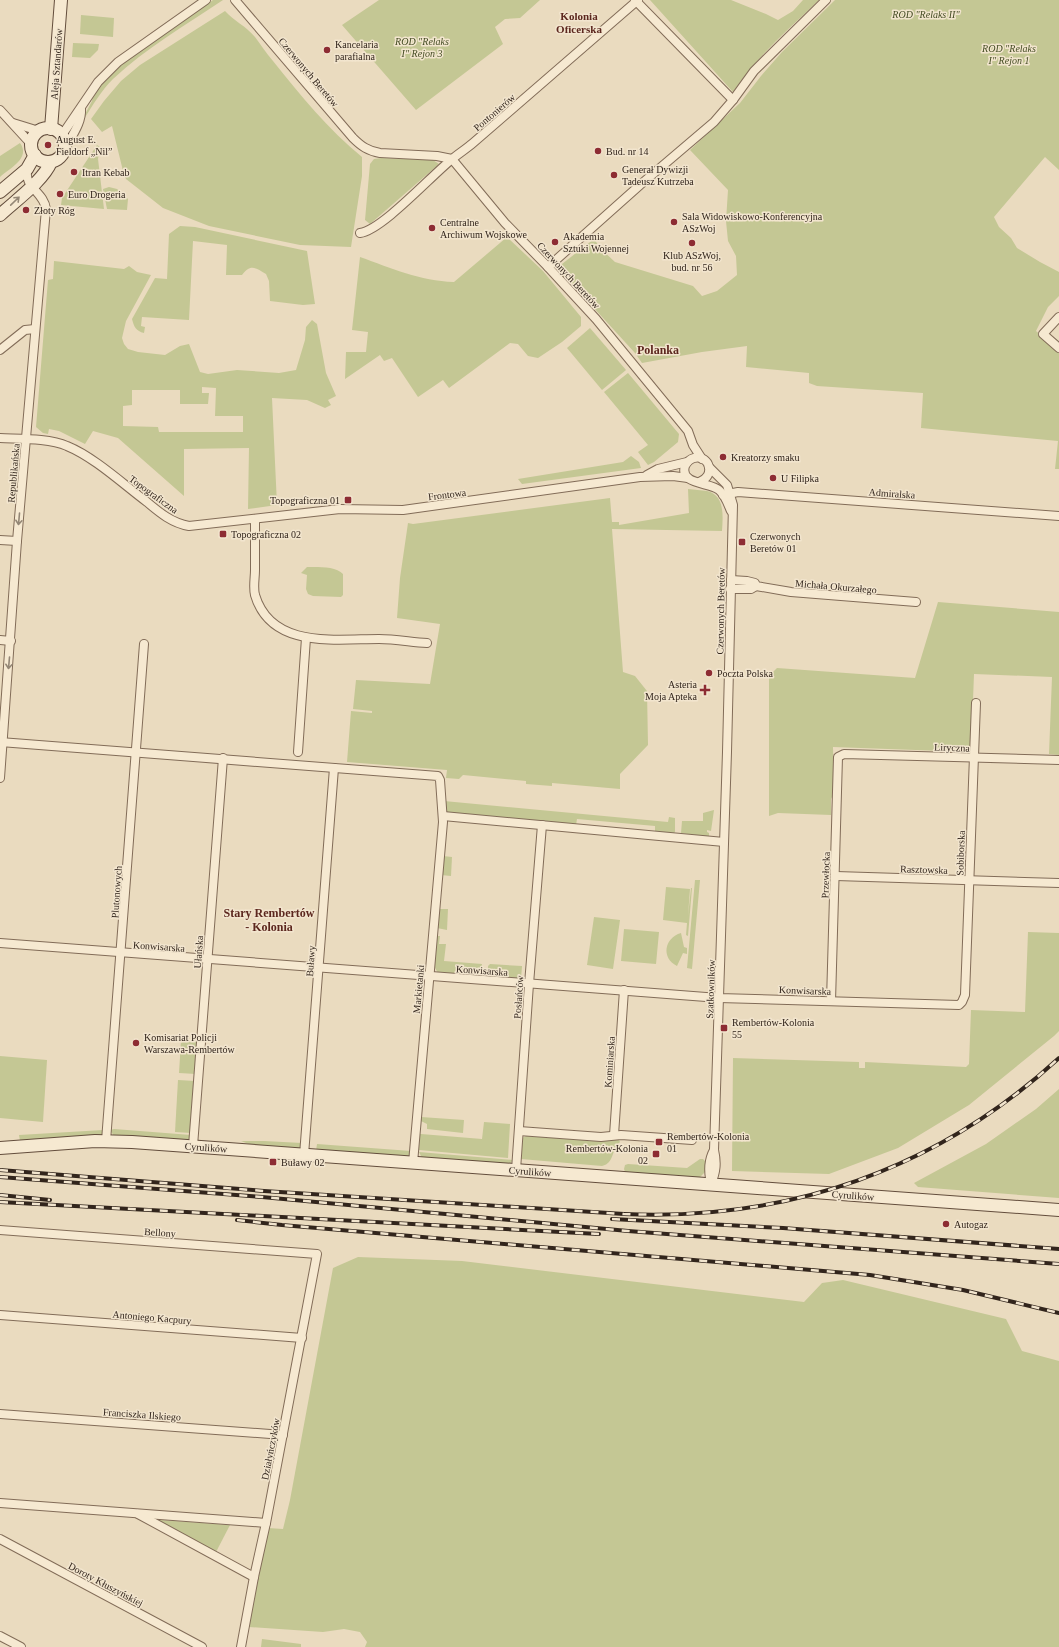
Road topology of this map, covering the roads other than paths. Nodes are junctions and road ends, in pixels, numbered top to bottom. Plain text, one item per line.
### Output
1 (61, 0) edge
2 (206, 0) edge
3 (235, 0) edge
4 (636, 0) edge
5 (826, 0) edge
6 (733, 100) junction
7 (81, 109) junction
8 (0, 110) edge
9 (13, 123) junction
10 (39, 132) junction
11 (57, 132) junction
12 (65, 149) junction
13 (33, 150) junction
14 (452, 160) junction
15 (51, 162) junction
16 (27, 169) junction
17 (37, 187) junction
18 (0, 192) edge
19 (0, 216) edge
20 (360, 233) dead end
21 (548, 267) junction
22 (1059, 317) edge
23 (35, 329) junction
24 (1059, 348) edge
25 (0, 350) edge
26 (0, 438) edge
27 (26, 439) junction
28 (693, 445) junction
29 (702, 459) junction
30 (689, 461) junction
31 (709, 467) junction
32 (640, 477) junction
33 (688, 478) junction
34 (699, 482) junction
35 (727, 494) junction
36 (1059, 516) edge
37 (255, 519) junction
38 (0, 540) edge
39 (17, 542) junction
40 (730, 580) junction
41 (756, 586) junction
42 (730, 589) junction
43 (916, 602) dead end
44 (306, 638) junction
45 (0, 640) edge
46 (11, 641) junction
47 (427, 643) dead end
48 (144, 644) dead end
49 (976, 703) dead end
50 (1, 742) edge
51 (136, 752) junction
52 (298, 752) dead end
53 (844, 754) joint
54 (223, 758) junction
55 (974, 758) junction
56 (1059, 760) edge
57 (334, 768) junction
58 (0, 778) edge
59 (443, 816) junction
60 (542, 825) junction
61 (725, 830) joint
62 (724, 842) junction
63 (836, 876) junction
64 (969, 880) junction
65 (1059, 883) edge
66 (0, 943) edge
67 (121, 953) junction
68 (207, 960) junction
69 (319, 968) junction
70 (429, 976) junction
71 (529, 984) junction
72 (624, 990) junction
73 (719, 998) junction
74 (831, 1001) junction
75 (962, 1002) joint
76 (519, 1131) junction
77 (614, 1135) junction
78 (692, 1140) dead end
79 (106, 1141) junction
80 (193, 1146) junction
81 (0, 1148) edge
82 (304, 1155) junction
83 (413, 1163) junction
84 (516, 1170) junction
85 (711, 1184) junction
86 (1059, 1210) edge
87 (0, 1230) edge
88 (318, 1254) joint
89 (0, 1315) edge
90 (302, 1338) junction
91 (0, 1414) edge
92 (282, 1435) junction
93 (0, 1503) edge
94 (136, 1513) junction
95 (266, 1523) junction
96 (0, 1539) edge
97 (254, 1577) junction
98 (0, 1636) edge
99 (21, 1647) edge
100 (202, 1647) edge
101 (241, 1647) edge

1 - 11 main road, Aleja Sztandarów
2 - 7 street
3 - 14 street, Czerwonych Beretów
4 - 6 street
4 - 14 street, Pontonierów
5 - 6 street
6 - 21 street
7 - 11 street
7 - 12 street
8 - 9 street
9 - 10 street
9 - 13 street
10 - 11 main road
10 - 13 main road
11 - 12 main road
12 - 15 main road
13 - 15 main road
13 - 16 main road
14 - 20 street, Pontonierów
14 - 21 street, Czerwonych Beretów
15 - 17 main road
16 - 17 street, Republikańska
16 - 18 main road
19 -> 17 main road
17 - 23 street, Republikańska
21 - 28 street, Czerwonych Beretów
22 - 24 street
23 - 25 street
23 - 27 street, Republikańska
26 - 27 street, Topograficzna
27 - 37 street, Topograficzna
27 -> 39 street, Republikańska
28 - 29 street, Czerwonych Beretów
28 - 30 street
29 - 30 street
29 - 31 street
30 - 32 street, Frontowa
30 - 33 street
31 - 34 street
31 - 35 street
32 - 33 street, Frontowa
32 - 37 street, Frontowa
33 - 34 street
34 - 35 street
35 - 36 street, Admiralska
35 - 40 street, Czerwonych Beretów
37 - 44 street
38 - 39 street
39 - 46 street, Republikańska
40 - 41 street, Michała Okurzałego
40 - 42 street, Czerwonych Beretów
41 - 42 street, Michała Okurzałego
41 - 43 street, Michała Okurzałego
42 - 61 street, Czerwonych Beretów
44 - 47 street
44 - 52 street
45 - 46 street
46 -> 50 street, Republikańska
48 - 51 street, Plutonowych
49 - 55 street, Sobiborska
50 - 51 street
50 - 58 street, Republikańska
51 - 54 street
51 - 67 street, Plutonowych
53 - 55 street, Liryczna
53 - 63 street, Przewłocka
54 - 57 street
54 - 68 street, Ułańska
55 - 56 street, Liryczna
55 - 64 street, Sobiborska
57 - 59 street, Markietanki
57 - 69 street, Buławy
59 - 60 street
59 - 70 street, Markietanki
60 - 62 street
60 - 71 street, Posłańców
61 - 62 street, Szatkowników
62 - 73 street, Szatkowników
63 - 64 street, Rasztowska
63 - 74 street, Przewłocka
64 - 65 street, Rasztowska
64 - 75 street, Sobiborska
66 - 67 street, Konwisarska
67 - 68 street, Konwisarska
67 - 79 street, Plutonowych
68 - 69 street, Konwisarska
68 - 80 street, Ułańska
69 - 70 street, Konwisarska
69 - 82 street, Buławy
70 - 71 street, Konwisarska
70 - 83 street, Markietanki
71 - 72 street, Konwisarska
71 - 76 street, Posłańców
72 - 73 street, Konwisarska
72 - 77 street, Kominiarska
73 - 74 street, Konwisarska
73 - 85 street, Szatkowników
74 - 75 street, Konwisarska
76 - 77 street
76 - 84 street, Posłańców
77 - 78 street
79 - 80 main road, Cyrulików
79 - 81 main road, Cyrulików
80 - 82 main road, Cyrulików
82 - 83 main road, Cyrulików
83 - 84 main road, Cyrulików
84 - 85 main road, Cyrulików
85 - 86 main road, Cyrulików
87 - 88 street, Bellony
88 - 90 street, Działyńczyków
89 - 90 street, Antoniego Kacpury
90 - 92 street, Działyńczyków
91 - 92 street, Franciszka Ilskiego
92 - 95 street, Działyńczyków
93 - 94 street
94 - 95 street
94 - 97 street
95 - 97 street, Działyńczyków
96 - 100 street, Doroty Kłuszyńskiej
97 - 101 street, Działyńczyków
98 - 99 street

